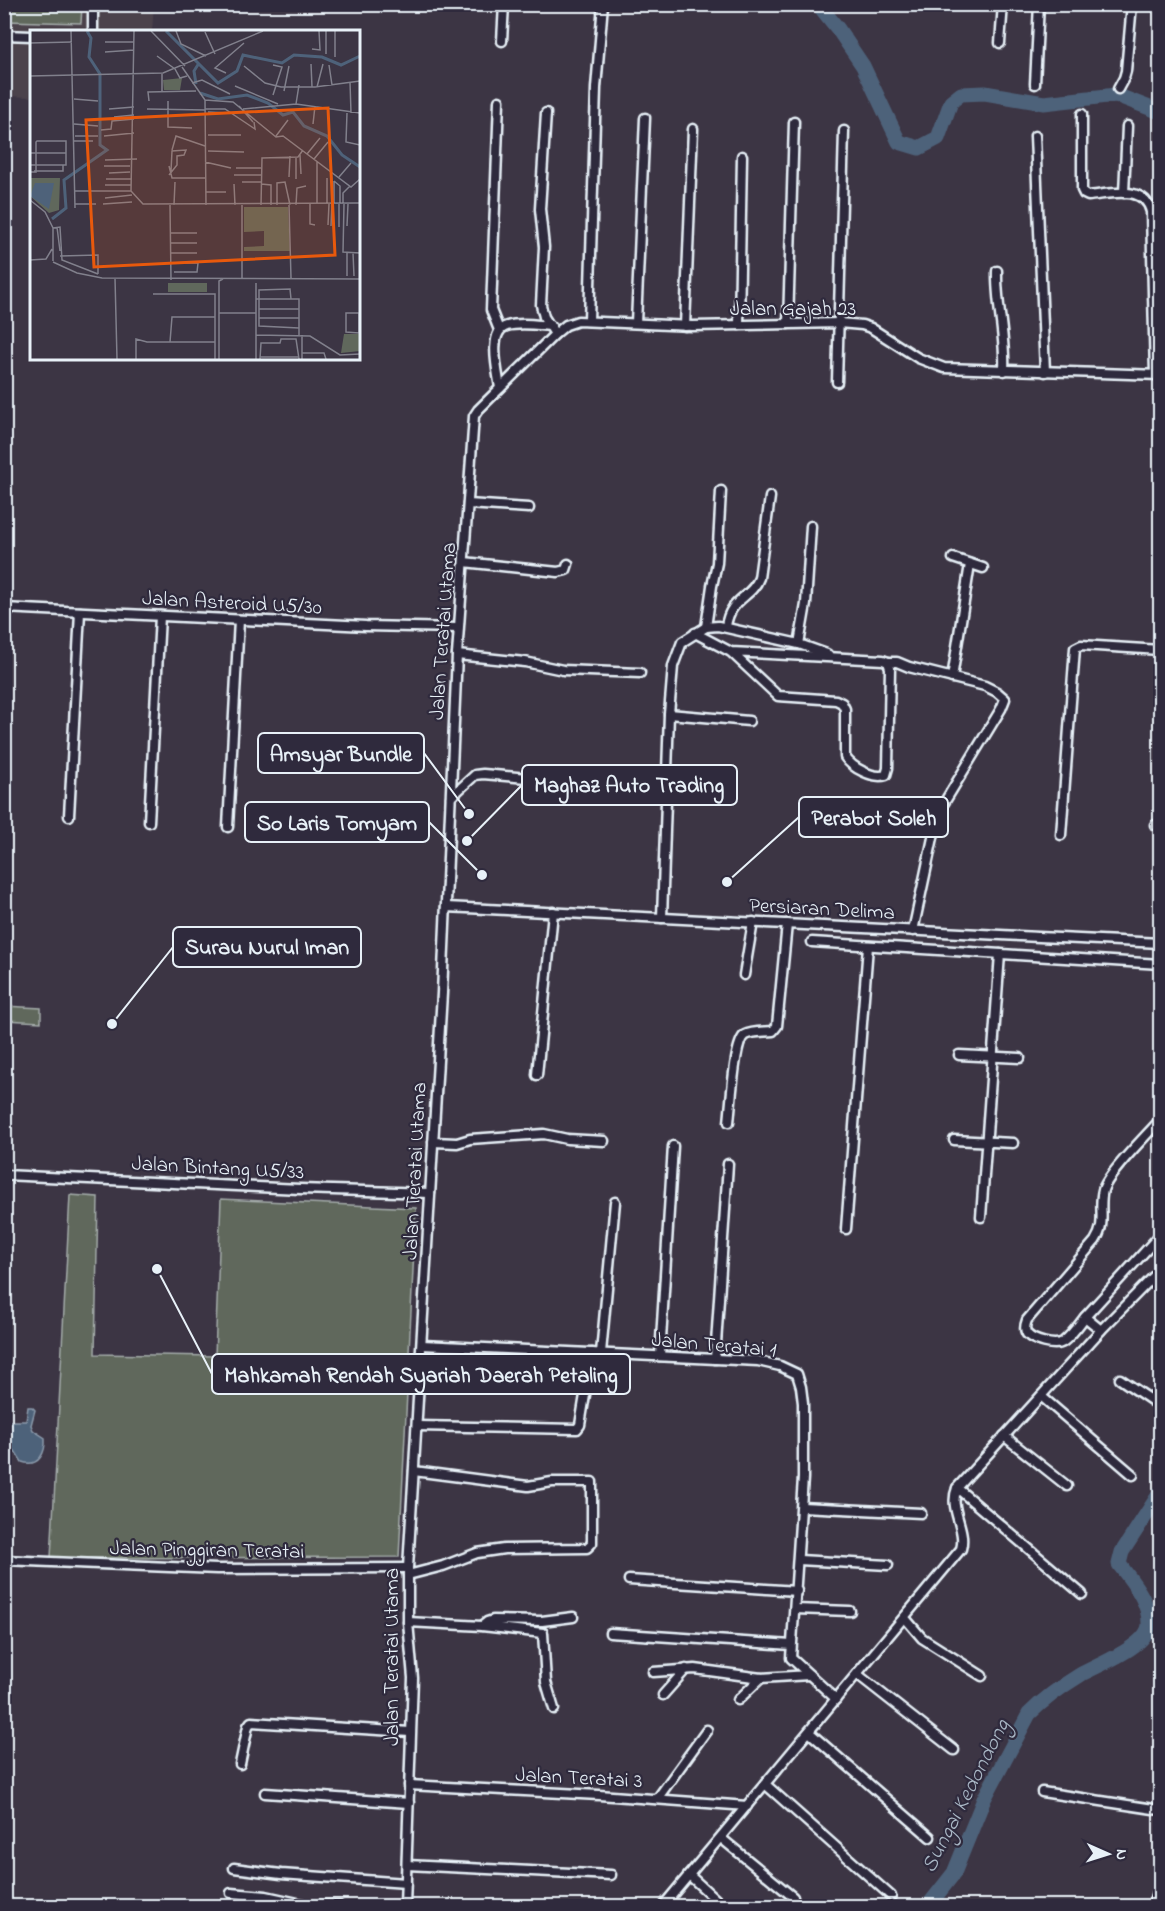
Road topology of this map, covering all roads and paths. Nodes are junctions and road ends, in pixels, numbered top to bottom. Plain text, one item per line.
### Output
1 (93, 4) edge
2 (504, 4) edge
3 (603, 4) edge
4 (1003, 4) edge
5 (1040, 4) edge
6 (1132, 4) edge
7 (93, 30) edge
8 (4, 35) edge
9 (30, 36) edge
10 (502, 41) dead end
11 (1000, 42) dead end
12 (1035, 84) dead end
13 (1118, 89) dead end
14 (499, 101) dead end
15 (546, 113) dead end
16 (1082, 114) dead end
17 (645, 118) dead end
18 (794, 122) dead end
19 (1127, 126) dead end
20 (693, 129) dead end
21 (844, 131) dead end
22 (1035, 136) dead end
23 (742, 156) dead end
24 (1124, 193) junction
25 (997, 271) dead end
26 (589, 321) junction
27 (636, 323) junction
28 (839, 323) junction
29 (788, 324) junction
30 (739, 325) junction
31 (685, 326) junction
32 (499, 330) junction
33 (553, 330) junction
34 (1004, 371) junction
35 (1045, 372) junction
36 (1158, 375) edge
37 (837, 382) dead end
38 (500, 388) junction
39 (472, 437) joint
40 (721, 491) dead end
41 (770, 497) dead end
42 (468, 504) junction
43 (529, 508) dead end
44 (811, 526) dead end
45 (953, 558) dead end
46 (464, 562) junction
47 (568, 564) dead end
48 (970, 564) junction
49 (983, 568) dead end
50 (4, 608) edge
51 (80, 612) junction
52 (160, 616) junction
53 (239, 620) junction
54 (706, 627) junction
55 (726, 627) junction
56 (458, 628) junction
57 (695, 633) junction
58 (799, 644) junction
59 (1161, 650) edge
60 (731, 652) junction
61 (457, 655) junction
62 (834, 657) junction
63 (888, 662) junction
64 (640, 673) dead end
65 (952, 678) junction
66 (669, 714) junction
67 (749, 721) dead end
68 (549, 780) dead end
69 (451, 797) junction
70 (69, 816) dead end
71 (149, 822) dead end
72 (228, 827) dead end
73 (1061, 835) dead end
74 (446, 907) junction
75 (553, 912) junction
76 (662, 918) junction
77 (753, 922) junction
78 (787, 924) junction
79 (913, 931) junction
80 (812, 942) dead end
81 (1161, 943) edge
82 (868, 945) junction
83 (1000, 954) junction
84 (1161, 964) edge
85 (744, 975) dead end
86 (959, 1055) dead end
87 (991, 1057) junction
88 (1020, 1058) dead end
89 (537, 1075) dead end
90 (1161, 1120) edge
91 (729, 1122) dead end
92 (954, 1140) dead end
93 (604, 1141) dead end
94 (985, 1141) junction
95 (433, 1142) junction
96 (1013, 1143) dead end
97 (673, 1146) dead end
98 (728, 1164) dead end
99 (4, 1175) edge
100 (430, 1193) junction
101 (615, 1202) dead end
102 (981, 1217) dead end
103 (846, 1229) dead end
104 (1161, 1235) edge
105 (1161, 1270) edge
106 (1086, 1317) junction
107 (1101, 1330) junction
108 (422, 1345) junction
109 (597, 1353) junction
110 (660, 1356) junction
111 (715, 1359) junction
112 (1120, 1379) dead end
113 (1041, 1395) junction
114 (1161, 1406) edge
115 (417, 1426) junction
116 (1004, 1436) junction
117 (414, 1471) junction
118 (1133, 1474) dead end
119 (1067, 1486) dead end
120 (957, 1488) junction
121 (802, 1507) junction
122 (921, 1513) dead end
123 (4, 1560) edge
124 (799, 1560) junction
125 (888, 1565) dead end
126 (408, 1571) junction
127 (629, 1580) dead end
128 (796, 1591) junction
129 (1082, 1594) dead end
130 (795, 1609) junction
131 (850, 1611) dead end
132 (573, 1617) dead end
133 (905, 1617) junction
134 (408, 1622) junction
135 (482, 1626) junction
136 (610, 1633) dead end
137 (791, 1645) junction
138 (686, 1669) junction
139 (654, 1672) dead end
140 (857, 1674) junction
141 (809, 1676) junction
142 (982, 1676) dead end
143 (761, 1678) junction
144 (663, 1695) dead end
145 (836, 1699) junction
146 (738, 1700) dead end
147 (554, 1710) dead end
148 (707, 1730) dead end
149 (410, 1732) junction
150 (809, 1732) junction
151 (954, 1750) dead end
152 (240, 1764) dead end
153 (765, 1784) junction
154 (409, 1785) junction
155 (1042, 1791) dead end
156 (265, 1793) dead end
157 (657, 1799) junction
158 (409, 1803) junction
159 (747, 1806) junction
160 (1161, 1810) edge
161 (930, 1837) dead end
162 (721, 1838) junction
163 (407, 1864) junction
164 (234, 1868) dead end
165 (611, 1875) dead end
166 (689, 1875) junction
167 (406, 1882) junction
168 (1161, 1887) edge
169 (231, 1893) dead end
170 (891, 1896) dead end
171 (793, 1897) dead end
172 (339, 1906) edge
173 (405, 1906) edge
174 (663, 1906) edge
175 (723, 1906) edge
176 (1154, 1906) edge

1 - 7 street
2 - 10 street
3 - 26 street
4 - 11 street
5 - 12 street
6 - 13 street
8 - 9 street
14 - 32 street
15 - 33 street
16 - 24 street
17 - 27 street
18 - 29 street
19 - 24 street
20 - 31 street
21 - 28 street
22 - 35 street
23 - 30 street
24 - 36 street
25 - 34 street
26 - 27 street, Jalan Gajah 23
26 - 33 street, Jalan Gajah 23
27 - 31 street, Jalan Gajah 23
28 - 29 street, Jalan Gajah 23
28 - 34 street, Jalan Gajah 23
28 - 37 street
29 - 30 street, Jalan Gajah 23
30 - 31 street, Jalan Gajah 23
32 - 33 street
32 - 38 street
33 - 38 street, Jalan Gajah 23
34 - 35 street, Jalan Gajah 23
35 - 36 street, Jalan Gajah 23
38 - 39 street, Jalan Gajah 23
39 - 42 street, Jalan Teratai Utama
40 - 54 street
41 - 55 street
42 - 43 street
42 - 46 street, Jalan Teratai Utama
44 - 58 street
45 - 48 street
46 - 47 street
46 - 56 street, Jalan Teratai Utama
48 - 49 street
48 - 65 street
50 - 51 street, Jalan Asteroid U5/30
51 - 52 street, Jalan Asteroid U5/30
51 - 70 street
52 - 53 street, Jalan Asteroid U5/30
52 - 71 street
53 - 56 street, Jalan Asteroid U5/30
53 - 72 street
54 - 55 street
54 - 57 street
55 - 58 street
56 - 61 street, Jalan Teratai Utama
57 - 60 street
57 - 66 street
58 - 62 street
59 - 73 street
60 - 62 street
60 - 63 street
61 - 64 street
61 - 69 street, Jalan Teratai Utama
62 - 63 street
63 - 65 street
65 - 79 street
66 - 67 street
66 - 76 street
68 - 69 street
69 - 74 street, Jalan Teratai Utama
74 - 75 street, Persiaran Delima
74 - 95 street, Jalan Teratai Utama
75 - 76 street, Persiaran Delima
75 - 89 street
76 - 77 street, Persiaran Delima
77 - 78 street, Persiaran Delima
77 - 85 street
78 - 79 street, Persiaran Delima
78 - 91 street
79 - 81 street, Persiaran Delima
80 - 82 street
82 - 83 street
82 - 103 street
83 - 84 street
83 - 87 street
86 - 87 street
87 - 88 street
87 - 94 street
90 - 106 street
92 - 94 street
93 - 95 street
94 - 96 street
94 - 102 street
95 - 100 street, Jalan Teratai Utama
97 - 110 street
98 - 111 street
99 - 100 street, Jalan Bintang U5/33
100 - 108 street, Jalan Teratai Utama
101 - 109 street
104 - 106 street
105 - 107 street
106 - 107 street
107 - 113 street
108 - 109 street, Jalan Teratai 1
108 - 115 street, Jalan Teratai Utama
109 - 110 street, Jalan Teratai 1
109 - 115 street
110 - 111 street, Jalan Teratai 1
111 - 121 street, Jalan Teratai 1
112 - 114 street
113 - 116 street
113 - 118 street
115 - 117 street, Jalan Teratai Utama
116 - 119 street
116 - 120 street
117 - 126 street, Jalan Teratai Utama
117 - 126 street, Jalan Pinggiran Teratai
120 - 129 street
120 - 133 street
121 - 122 street
121 - 124 street, Jalan Teratai 1
123 - 126 street, Jalan Pinggiran Teratai
124 - 125 street
124 - 128 street, Jalan Teratai 1
126 - 134 street, Jalan Teratai Utama
127 - 128 street
128 - 130 street, Jalan Teratai 1
130 - 131 street
130 - 137 street, Jalan Teratai 1
132 - 135 street
133 - 140 street
133 - 142 street
134 - 135 street
134 - 149 street, Jalan Teratai Utama
135 - 147 street
136 - 137 street
137 - 141 street
138 - 139 street
138 - 143 street
138 - 144 street
140 - 145 street
140 - 151 street
141 - 143 street
141 - 145 street
143 - 146 street
145 - 150 street
148 - 157 street
149 - 152 street
149 - 154 street, Jalan Teratai Utama
150 - 153 street
150 - 161 street
153 - 159 street
153 - 170 street
154 - 157 street, Jalan Teratai 3
154 - 158 street, Jalan Teratai Utama
155 - 160 street
156 - 158 street
157 - 159 street, Jalan Teratai 3
158 - 163 street, Jalan Teratai Utama
159 - 162 street
162 - 166 street
162 - 171 street
163 - 165 street
163 - 167 street, Jalan Teratai Utama
164 - 167 street
166 - 174 street
166 - 175 street
167 - 173 street, Jalan Teratai Utama
168 - 176 street
169 - 172 street

